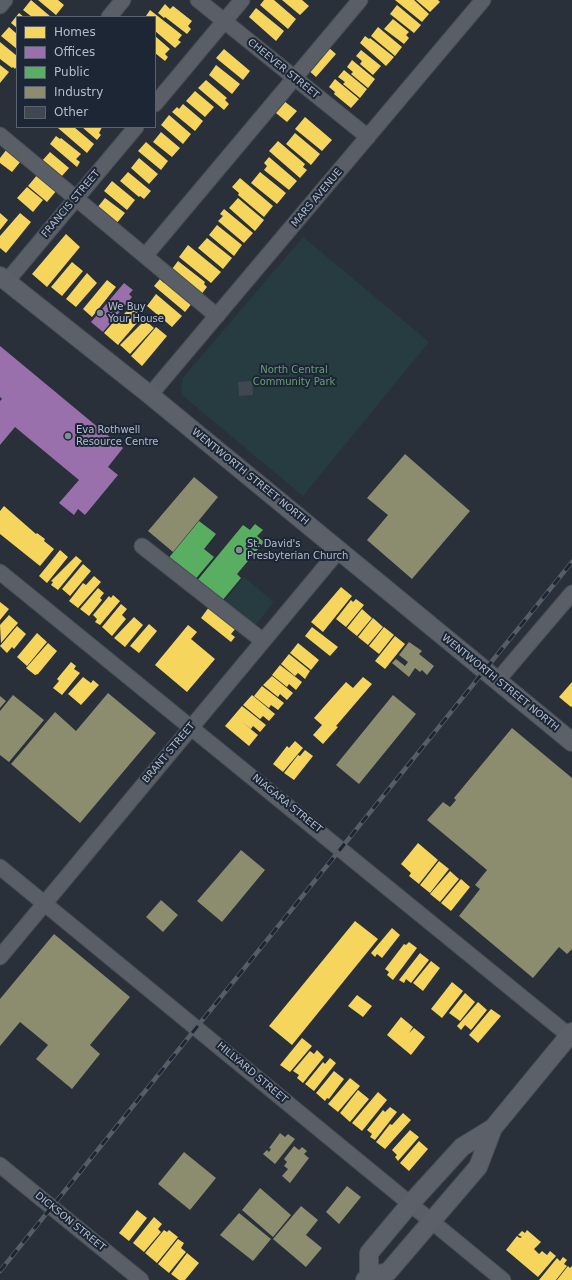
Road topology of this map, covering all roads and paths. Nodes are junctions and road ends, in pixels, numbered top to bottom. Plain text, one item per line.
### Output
1 (5, 0) edge
2 (123, 0) edge
3 (198, 0) edge
4 (242, 0) edge
5 (360, 0) edge
6 (483, 0) edge
7 (0, 6) edge
8 (110, 16) edge
9 (224, 21) junction
10 (295, 78) junction
11 (156, 103) edge
12 (135, 128) edge
13 (0, 135) edge
14 (368, 137) junction
15 (76, 199) junction
16 (145, 256) junction
17 (3, 279) edge
18 (217, 316) junction
19 (150, 395) junction
20 (142, 546) dead end
21 (339, 550) junction
22 (0, 572) edge
23 (572, 593) edge
24 (263, 641) junction
25 (497, 681) junction
26 (191, 726) junction
27 (572, 742) edge
28 (0, 867) edge
29 (44, 904) junction
30 (0, 957) edge
31 (571, 1035) edge
32 (493, 1128) junction
33 (0, 1165) edge
34 (410, 1204) junction
35 (431, 1222) junction
36 (367, 1278) edge
37 (141, 1280) edge
38 (503, 1280) edge

1 - 7 street
2 - 8 street
3 - 9 street, CHEEVER STREET
4 - 9 street
5 - 10 street
6 - 14 street, MARS AVENUE
9 - 10 street, CHEEVER STREET
9 - 11 street
10 - 14 street, CHEEVER STREET
10 - 16 street
12 - 15 street, FRANCIS STREET
13 - 15 street
14 - 18 street, MARS AVENUE
15 - 16 street
15 - 17 street, FRANCIS STREET
16 - 18 street
17 - 19 main road, WENTWORTH STREET NORTH
18 - 19 street, MARS AVENUE
19 - 21 main road, WENTWORTH STREET NORTH
20 - 24 street
21 - 24 street, BRANT STREET
21 - 25 main road, WENTWORTH STREET NORTH
22 - 26 street, NIAGARA STREET
23 - 25 street
24 - 26 street, BRANT STREET
25 - 27 main road, WENTWORTH STREET NORTH
26 - 29 street, BRANT STREET
26 - 31 street, NIAGARA STREET
28 - 29 street, HILLYARD STREET
29 - 30 street, BRANT STREET
29 - 34 street, HILLYARD STREET
31 - 32 main road
32 - 34 main road
32 - 35 main road
33 - 37 street, DICKSON STREET
34 - 35 street, HILLYARD STREET
34 - 36 main road
35 - 36 main road
35 - 38 street, HILLYARD STREET

